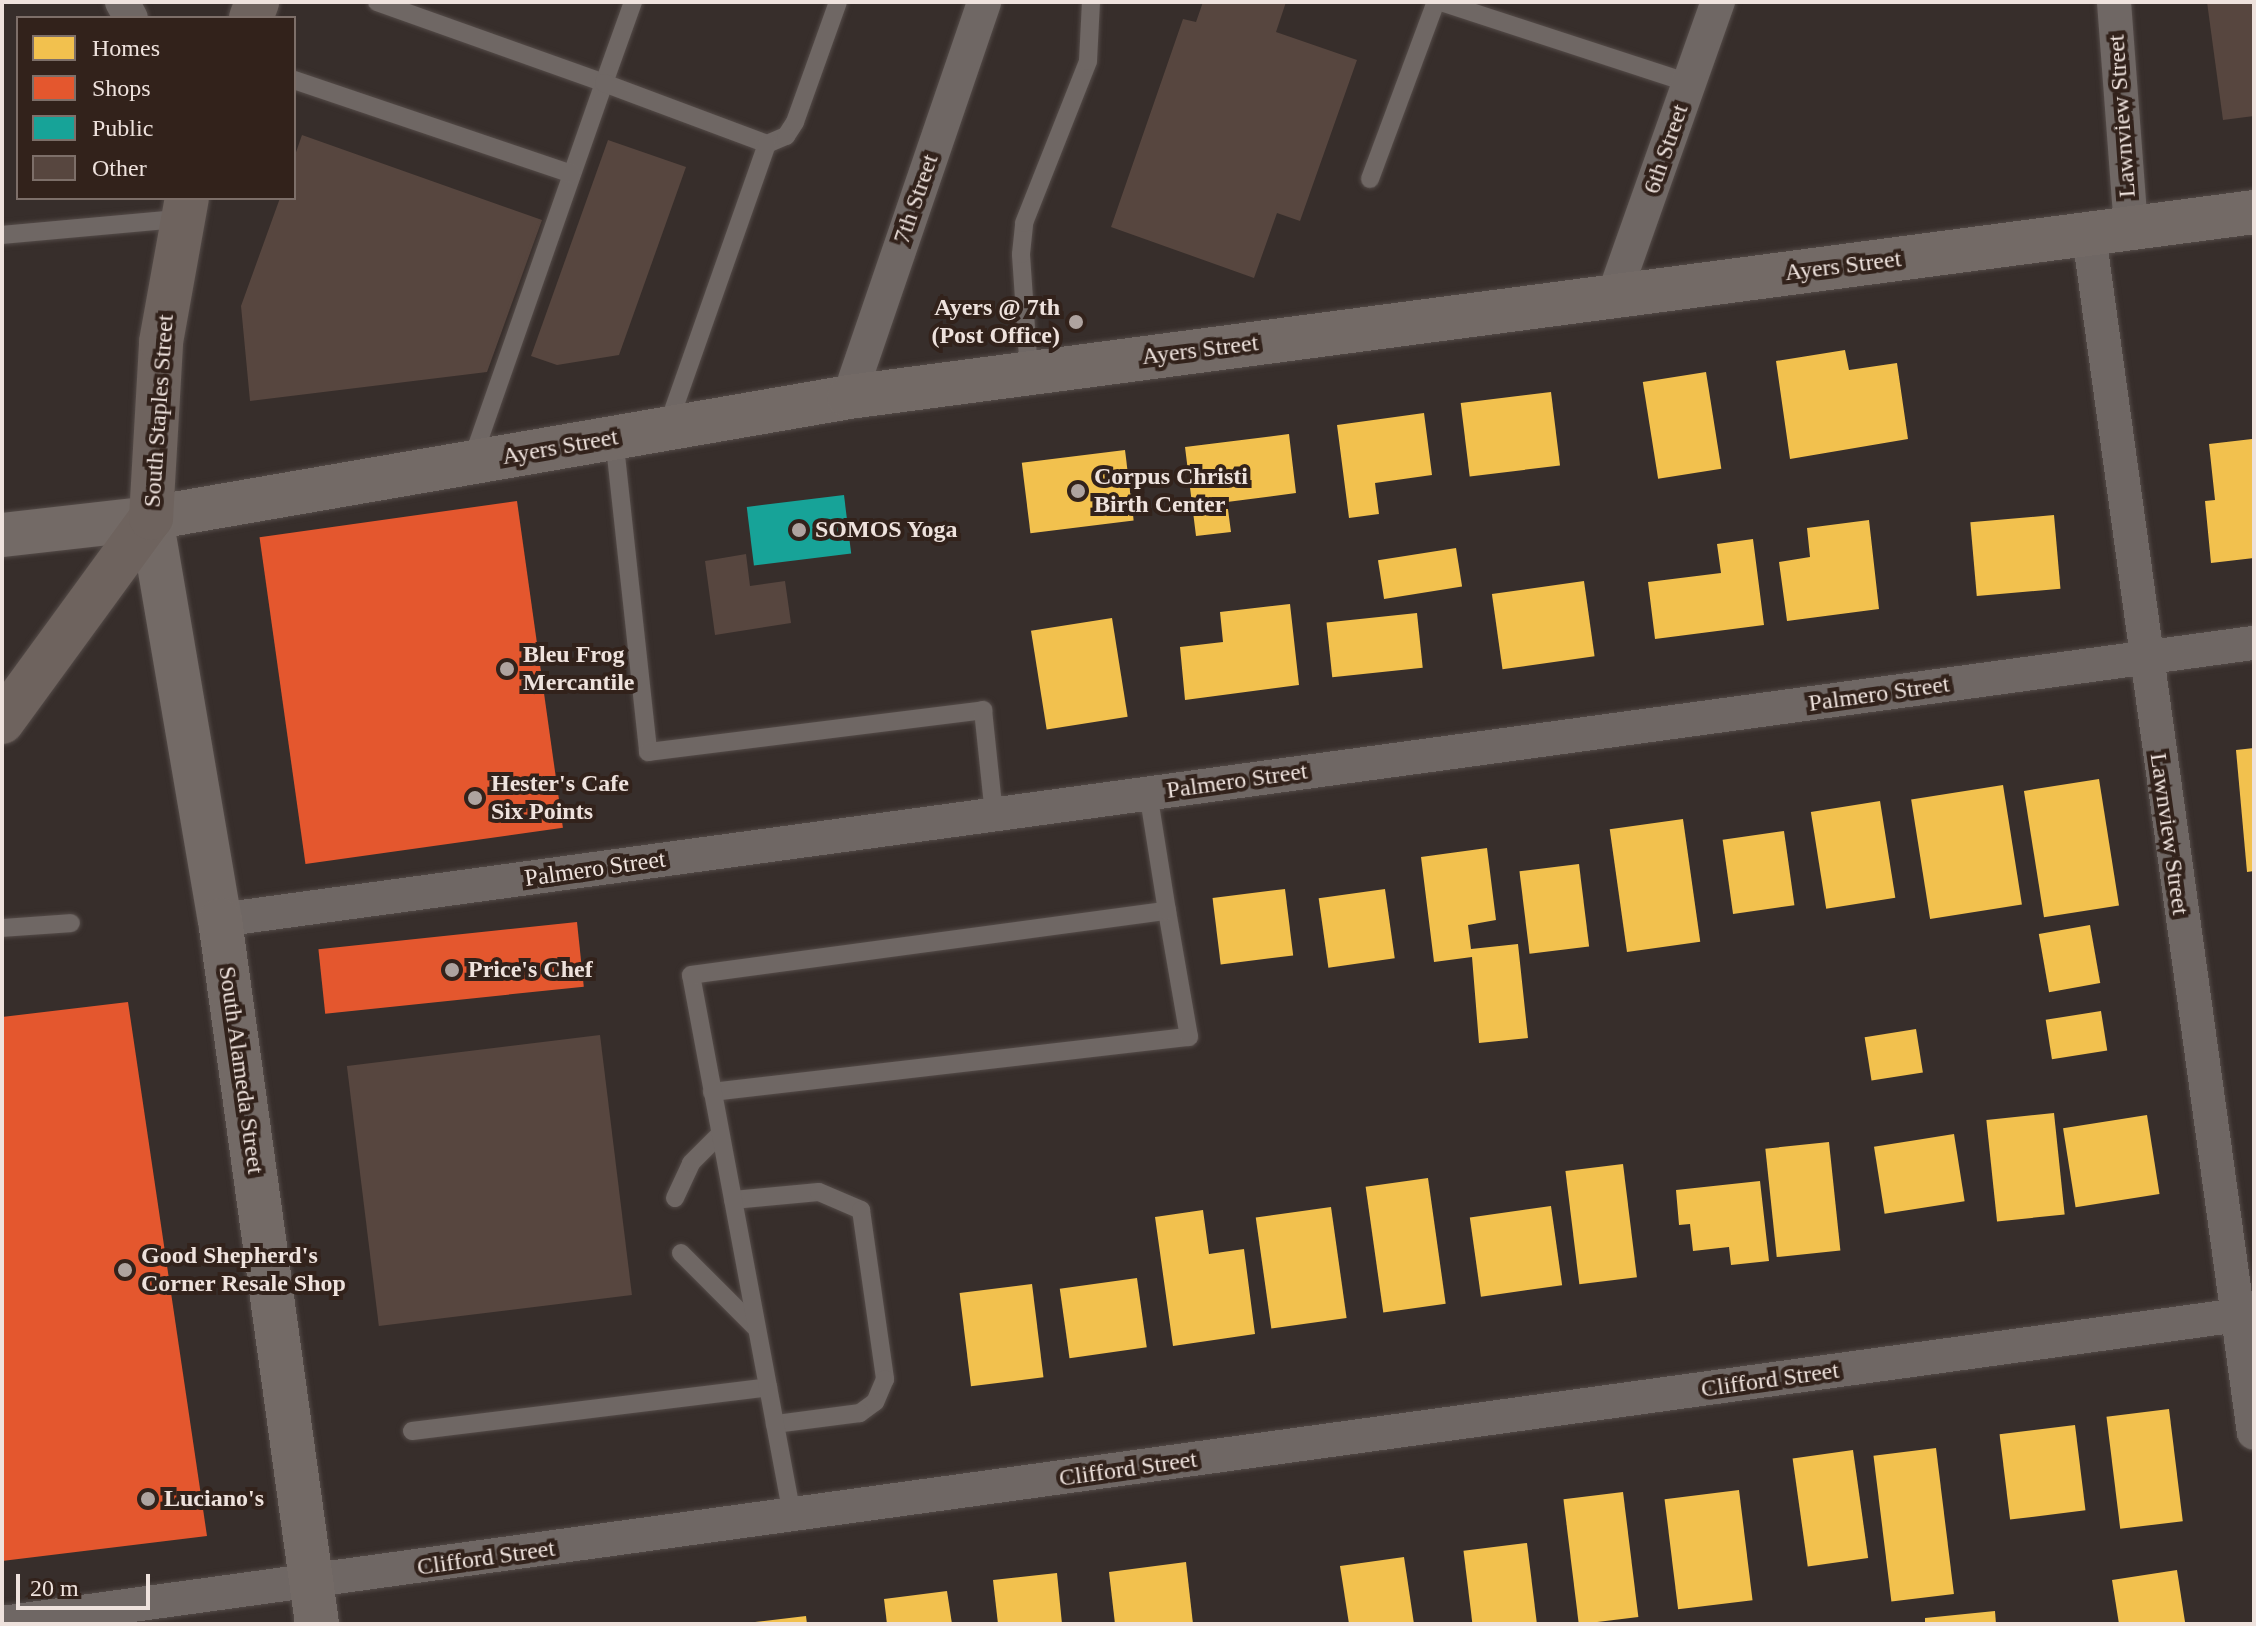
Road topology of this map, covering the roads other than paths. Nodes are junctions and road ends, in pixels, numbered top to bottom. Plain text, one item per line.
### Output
1 (377, 2) edge
2 (633, 2) edge
3 (838, 2) edge
4 (984, 2) edge
5 (1091, 2) edge
6 (1439, 2) edge
7 (1718, 2) edge
8 (2114, 2) edge
9 (296, 81) edge
10 (604, 83) junction
11 (1689, 83) junction
12 (767, 144) junction
13 (571, 174) junction
14 (1370, 179) dead end
15 (183, 209) edge
16 (2254, 212) edge
17 (2110, 232) junction
18 (2, 235) edge
19 (1614, 295) junction
20 (1029, 372) junction
21 (849, 397) junction
22 (667, 428) junction
23 (614, 437) junction
24 (471, 462) junction
25 (151, 518) junction
26 (2, 535) edge
27 (2254, 643) edge
28 (2144, 657) junction
29 (2, 722) edge
30 (1148, 793) junction
31 (994, 814) junction
32 (1167, 911) junction
33 (220, 920) junction
34 (71, 923) dead end
35 (2, 928) edge
36 (712, 1092) junction
37 (720, 1134) junction
38 (675, 1198) dead end
39 (733, 1200) junction
40 (681, 1253) dead end
41 (2245, 1314) edge
42 (757, 1329) junction
43 (768, 1387) junction
44 (775, 1424) junction
45 (412, 1431) dead end
46 (2254, 1433) edge
47 (792, 1515) junction
48 (311, 1582) junction
49 (2, 1623) edge
50 (317, 1624) edge

1 - 10 lane
2 - 10 lane
3 - 12 lane
4 - 21 street, 7th Street
5 - 20 lane
6 - 11 lane
6 - 14 lane
7 - 11 street, 6th Street
8 - 17 street, Lawnview Street
9 - 13 lane
10 - 12 lane
10 - 13 lane
11 - 19 street, 6th Street
12 - 22 lane
13 - 24 lane
15 - 18 lane
15 - 25 main road, South Staples Street
16 - 17 main road, Ayers Street
17 - 19 main road, Ayers Street
17 - 28 street, Lawnview Street
19 - 20 main road, Ayers Street
20 - 21 main road, Ayers Street
21 - 22 main road, Ayers Street
22 - 23 main road, Ayers Street
23 - 24 main road, Ayers Street
23 - 31 lane
24 - 25 main road, Ayers Street
25 - 26 main road, Ayers Street
25 - 29 main road, South Staples Street
25 - 33 main road, South Alameda Street
27 - 28 street, Palmero Street
28 - 30 street, Palmero Street
28 - 41 street, Lawnview Street
30 - 31 street, Palmero Street
30 - 32 lane
31 - 33 street, Palmero Street
32 - 36 lane
32 - 36 lane
33 - 48 main road, South Alameda Street
34 - 35 lane
36 - 37 lane
37 - 38 lane
37 - 39 lane
39 - 42 lane
39 - 44 lane
40 - 42 lane
41 - 46 street, Lawnview Street
41 - 47 street, Clifford Street
42 - 43 lane
43 - 44 lane
43 - 45 lane
44 - 47 lane
47 - 48 street, Clifford Street
48 - 49 street, Clifford Street
48 - 50 main road, South Alameda Street

